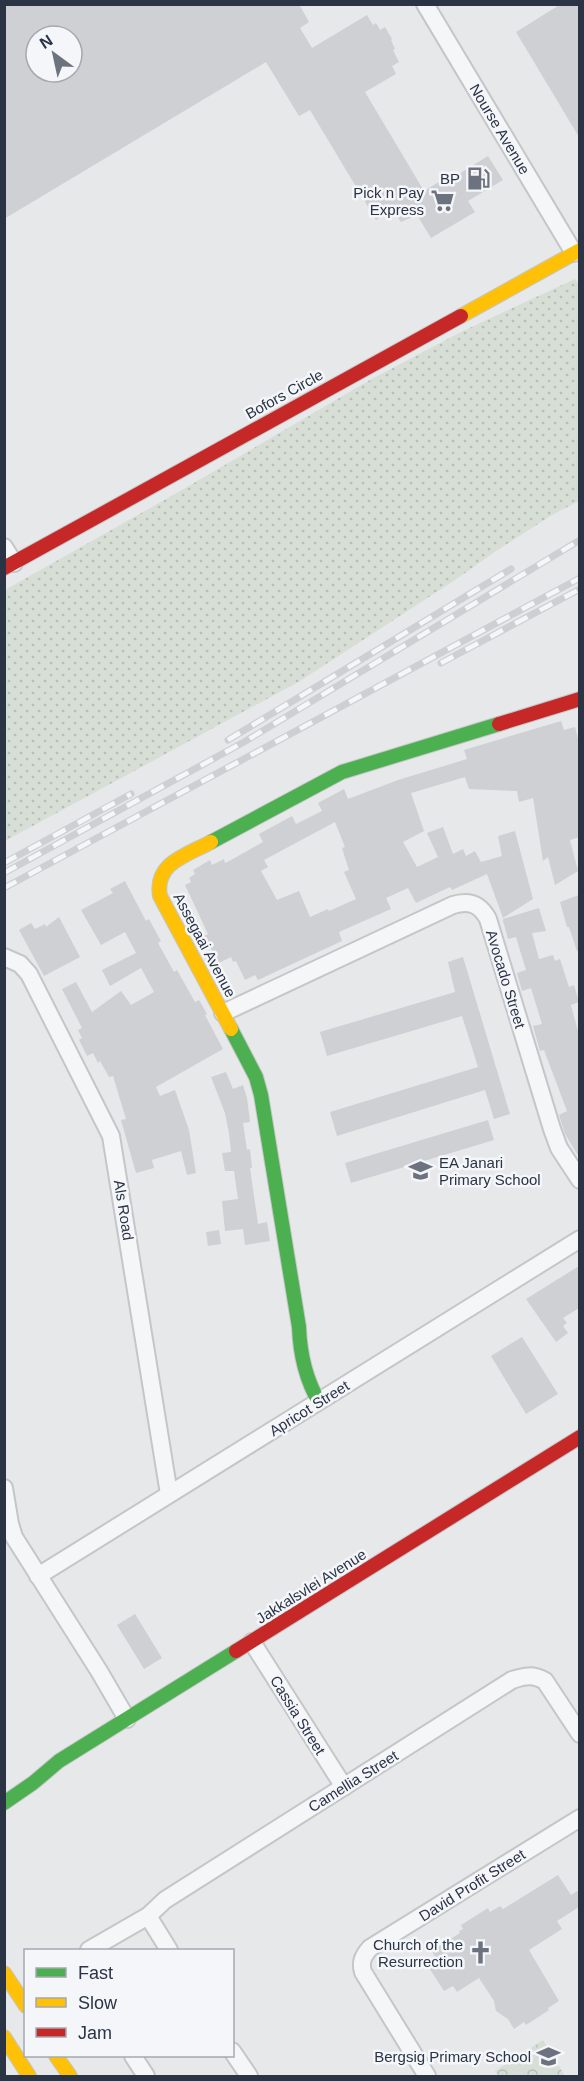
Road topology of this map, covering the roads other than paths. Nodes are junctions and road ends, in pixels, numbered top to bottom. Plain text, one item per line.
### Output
1 (425, 4) edge
2 (577, 251) edge
3 (4, 547) edge
4 (9, 566) edge
5 (579, 699) edge
6 (4, 957) edge
7 (223, 1013) junction
8 (579, 1180) edge
9 (579, 1239) edge
10 (319, 1402) junction
11 (579, 1437) edge
12 (4, 1488) edge
13 (170, 1494) junction
14 (38, 1576) junction
15 (252, 1642) junction
16 (127, 1719) junction
17 (579, 1734) edge
18 (59, 1761) junction
19 (4, 1787) edge
20 (344, 1787) junction
21 (4, 1803) edge
22 (579, 1818) edge
23 (148, 1916) junction
24 (91, 1949) edge
25 (168, 1949) edge
26 (4, 1973) edge
27 (24, 2003) edge
28 (4, 2037) edge
29 (234, 2053) edge
30 (57, 2057) edge
31 (134, 2057) edge
32 (29, 2076) edge
33 (70, 2076) edge
34 (146, 2076) edge
35 (249, 2076) edge
36 (427, 2076) edge

1 - 2 street, Nourse Avenue
2 - 4 main road, Bofors Circle
3 - 4 street
5 - 7 main road, Assegaai Avenue
6 - 13 street, Als Road
7 - 8 street, Avocado Street
7 - 10 main road, Assegaai Avenue
9 - 10 street, Apricot Street
10 - 13 street, Apricot Street
11 - 15 main road, Jakkalsvlei Avenue
12 - 14 street
13 - 14 street, Apricot Street
14 - 16 street
15 - 16 main road, Jakkalsvlei Avenue
15 - 20 street, Cassia Street
16 - 18 main road, Jakkalsvlei Avenue
17 - 20 street, Camellia Street
18 - 19 main road, Jakkalsvlei Avenue
18 - 21 main road, Jakkalsvlei Avenue
20 - 23 street, Camellia Street
22 - 36 street, David Profit Street
23 - 24 street, Camellia Street
23 - 25 street
26 - 27 main road
28 - 32 main road
29 - 35 street
30 - 33 main road
31 - 34 street

